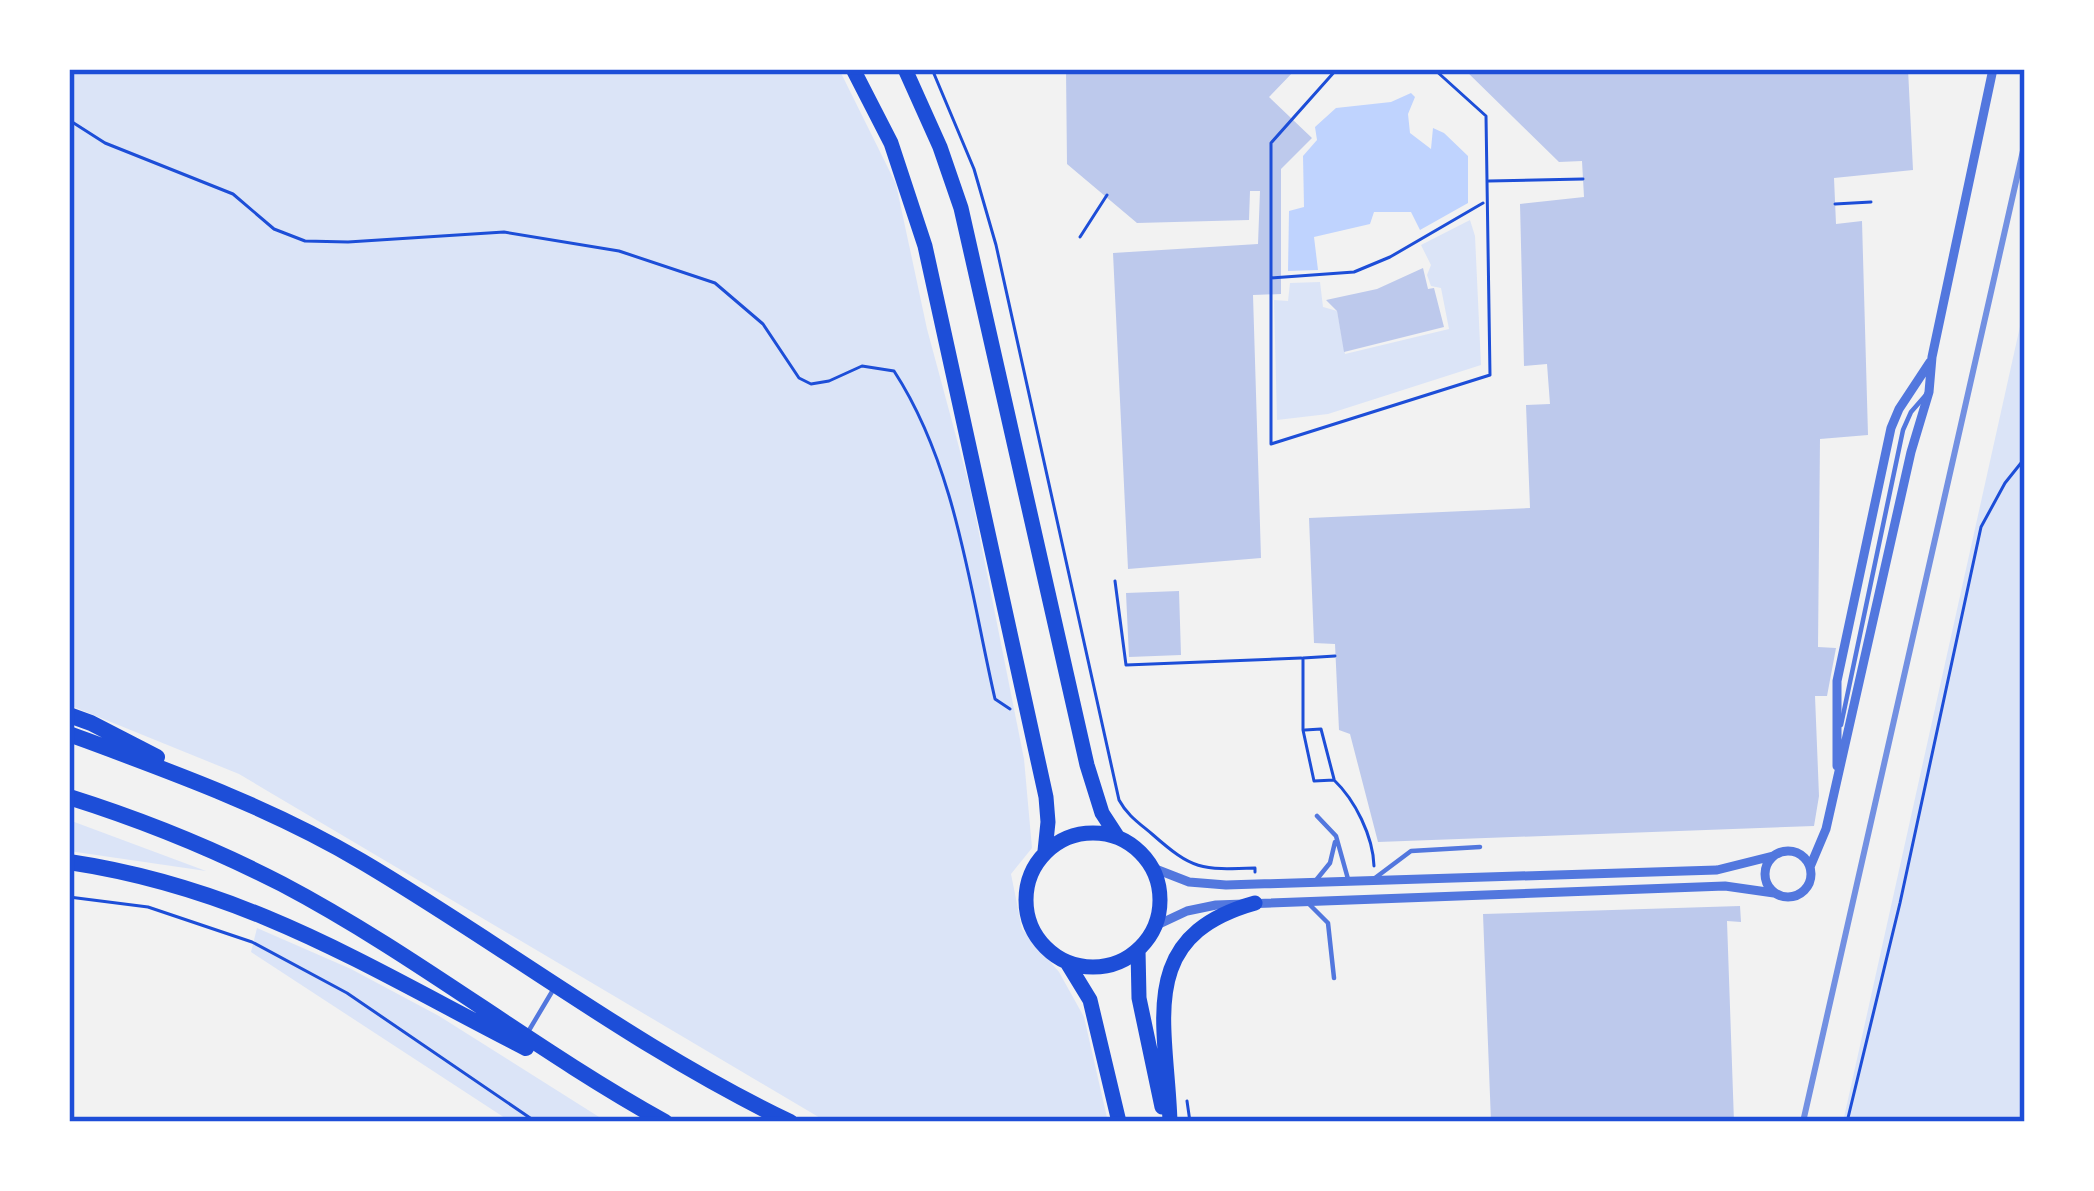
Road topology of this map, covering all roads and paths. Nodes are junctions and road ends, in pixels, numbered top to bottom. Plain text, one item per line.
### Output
1 (853, 69) edge
2 (905, 69) edge
3 (932, 69) edge
4 (1410, 69) edge
5 (1434, 69) edge
6 (1993, 69) edge
7 (69, 120) edge
8 (1583, 178) dead end
9 (1487, 181) junction
10 (1107, 195) dead end
11 (1486, 201) junction
12 (1870, 202) dead end
13 (1835, 204) dead end
14 (1080, 237) dead end
15 (1269, 278) junction
16 (1932, 357) junction
17 (1929, 392) junction
18 (2025, 458) edge
19 (1114, 581) dead end
20 (1335, 656) dead end
21 (1303, 658) junction
22 (69, 716) edge
23 (1030, 722) junction
24 (1303, 730) junction
25 (69, 734) edge
26 (1838, 746) junction
27 (1334, 780) junction
28 (1836, 784) junction
29 (210, 786) junction
30 (69, 797) edge
31 (1317, 816) dead end
32 (1117, 836) junction
33 (1336, 836) junction
34 (1480, 847) dead end
35 (1045, 851) junction
36 (1773, 856) junction
37 (69, 862) edge
38 (1810, 867) junction
39 (1153, 868) junction
40 (1255, 868) dead end
41 (1375, 878) junction
42 (1348, 880) junction
43 (1315, 881) junction
44 (1774, 893) junction
45 (69, 897) edge
46 (1306, 901) junction
47 (1256, 903) junction
48 (1155, 926) junction
49 (1138, 950) junction
50 (1066, 962) junction
51 (1334, 978) dead end
52 (556, 985) junction
53 (525, 1037) junction
54 (596, 1084) junction
55 (1185, 1089) dead end
56 (536, 1122) edge
57 (664, 1122) edge
58 (790, 1122) edge
59 (1119, 1122) edge
60 (1167, 1122) edge
61 (1190, 1122) edge
62 (1847, 1122) edge

1 - 23 highway
2 - 32 highway
3 - 40 path
4 - 15 path
5 - 9 path
6 - 16 street
7 - 23 path
8 - 9 path
9 - 11 path
10 - 14 path
11 - 15 path
11 - 15 path
12 - 13 path
16 - 17 street
16 - 26 street
17 - 26 lane
17 - 28 street
18 - 62 path
19 - 21 path
20 - 21 path
21 - 24 path
22 - 29 highway
23 - 35 highway
24 - 27 path
24 - 27 path
25 - 29 highway
26 - 28 street
27 - 41 path
28 - 38 street
29 - 52 highway
30 - 53 highway
31 - 33 lane
32 - 35 highway
32 - 39 highway
33 - 42 lane
33 - 43 lane
34 - 41 lane
35 - 50 highway
36 - 38 street
36 - 41 street
36 - 44 street
37 - 54 highway
38 - 44 street
39 - 43 street
39 - 48 highway
41 - 42 street
42 - 43 street
44 - 46 street
45 - 56 path
46 - 47 street
46 - 51 lane
47 - 48 street
47 - 60 highway
48 - 49 highway
49 - 50 highway
49 - 60 highway
50 - 59 highway
52 - 53 lane
52 - 58 highway
53 - 54 highway
54 - 57 highway
55 - 61 path

